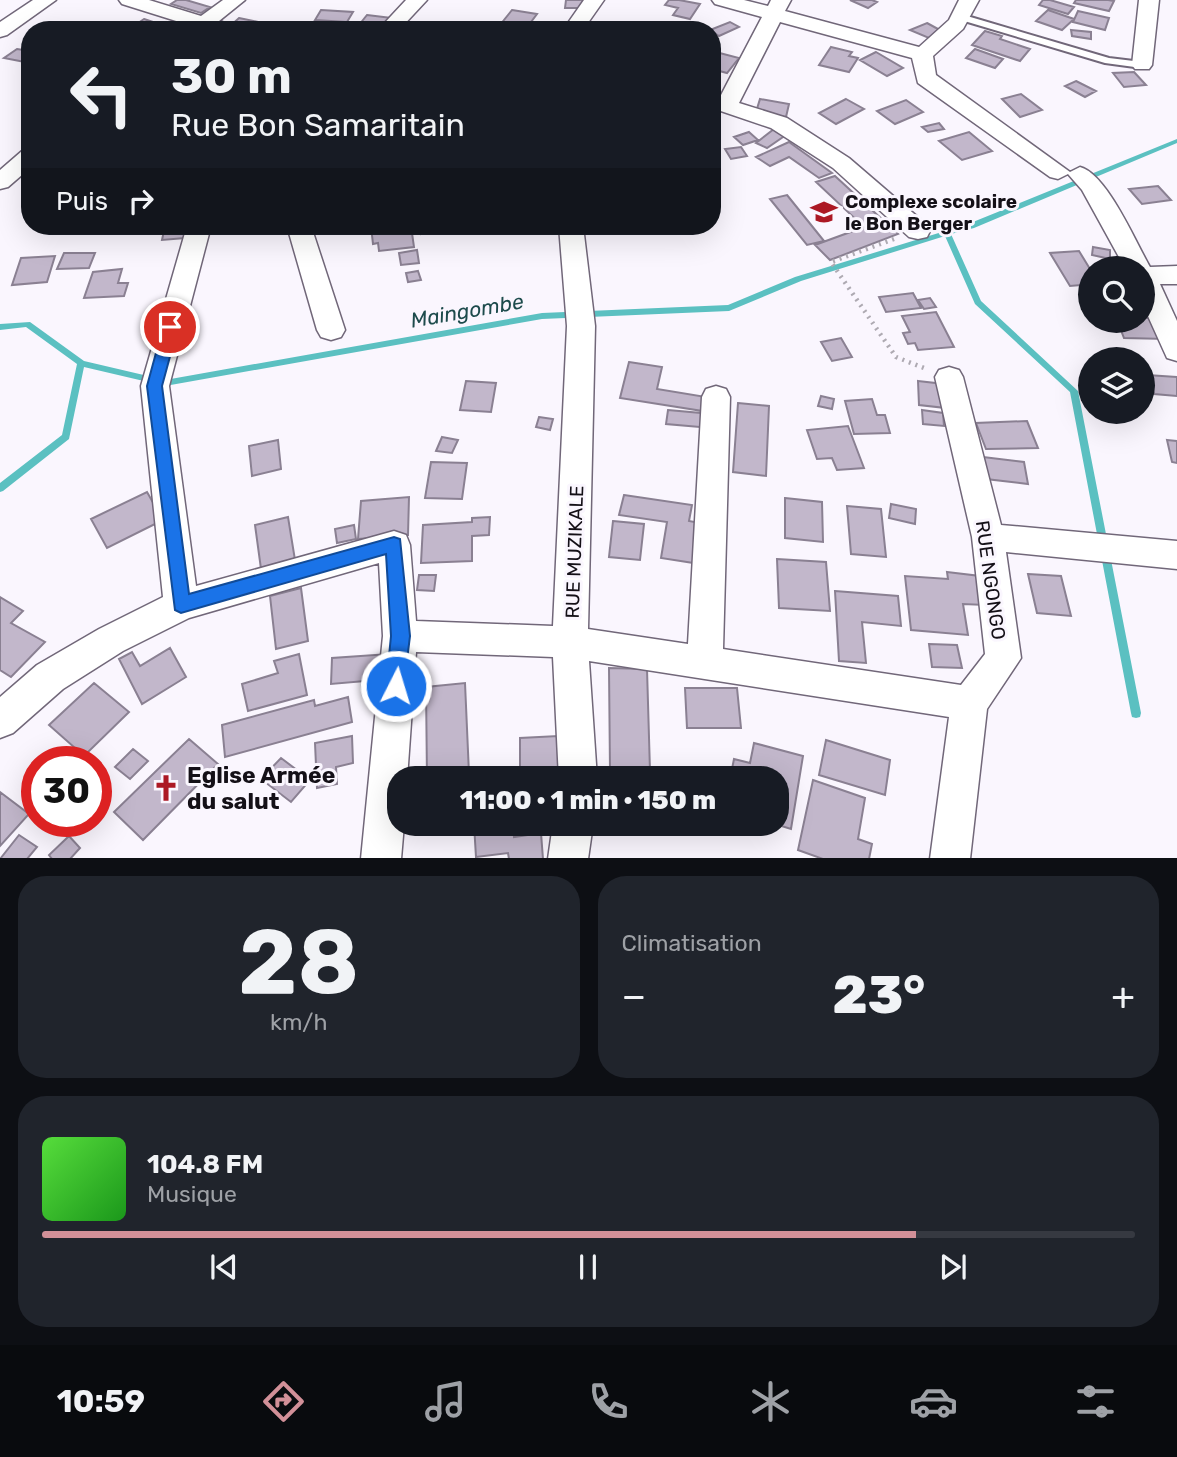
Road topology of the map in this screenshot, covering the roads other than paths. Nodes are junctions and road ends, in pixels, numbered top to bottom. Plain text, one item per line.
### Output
1 (46, 0) edge
2 (130, 0) edge
3 (235, 0) edge
4 (417, 0) edge
5 (594, 0) edge
6 (722, 0) edge
7 (1149, 0) edge
8 (777, 6) edge
9 (966, 9) edge
10 (187, 21) edge
11 (207, 21) edge
12 (397, 21) edge
13 (579, 21) edge
14 (0, 31) edge
15 (922, 54) junction
16 (1143, 65) joint
17 (721, 101) edge
18 (721, 103) edge
19 (21, 164) edge
20 (0, 182) edge
21 (918, 231) road end
22 (197, 235) edge
23 (302, 235) edge
24 (572, 235) edge
25 (1130, 256) edge
26 (1177, 275) edge
27 (1155, 276) edge
28 (1155, 302) edge
29 (331, 330) dead end
30 (1177, 351) edge
31 (948, 377) road end
32 (716, 397) dead end
33 (988, 537) junction
34 (1177, 555) edge
35 (181, 605) junction
36 (400, 636) junction
37 (570, 642) junction
38 (705, 663) junction
39 (969, 703) junction
40 (0, 721) edge
41 (577, 766) edge
42 (571, 836) edge
43 (381, 858) edge
44 (568, 858) edge
45 (950, 858) edge

1 - 14 street
2 - 10 street
3 - 11 street
4 - 12 street
5 - 13 street
6 - 8 street
7 - 16 street
8 - 15 street
8 - 17 street
9 - 15 street
9 - 16 lane
15 - 25 street
18 - 21 street
19 - 20 street
22 - 35 street
23 - 29 street
24 - 37 street, RUE MUZIKALE
26 - 27 street
28 - 30 street
31 - 33 street, RUE NGONGO
32 - 38 street
33 - 34 street
33 - 39 street, RUE NGONGO
35 - 36 street
35 - 40 street
36 - 37 street
36 - 43 street
37 - 38 street
37 - 41 street, RUE MUZIKALE
38 - 39 street
39 - 45 street
42 - 44 street

